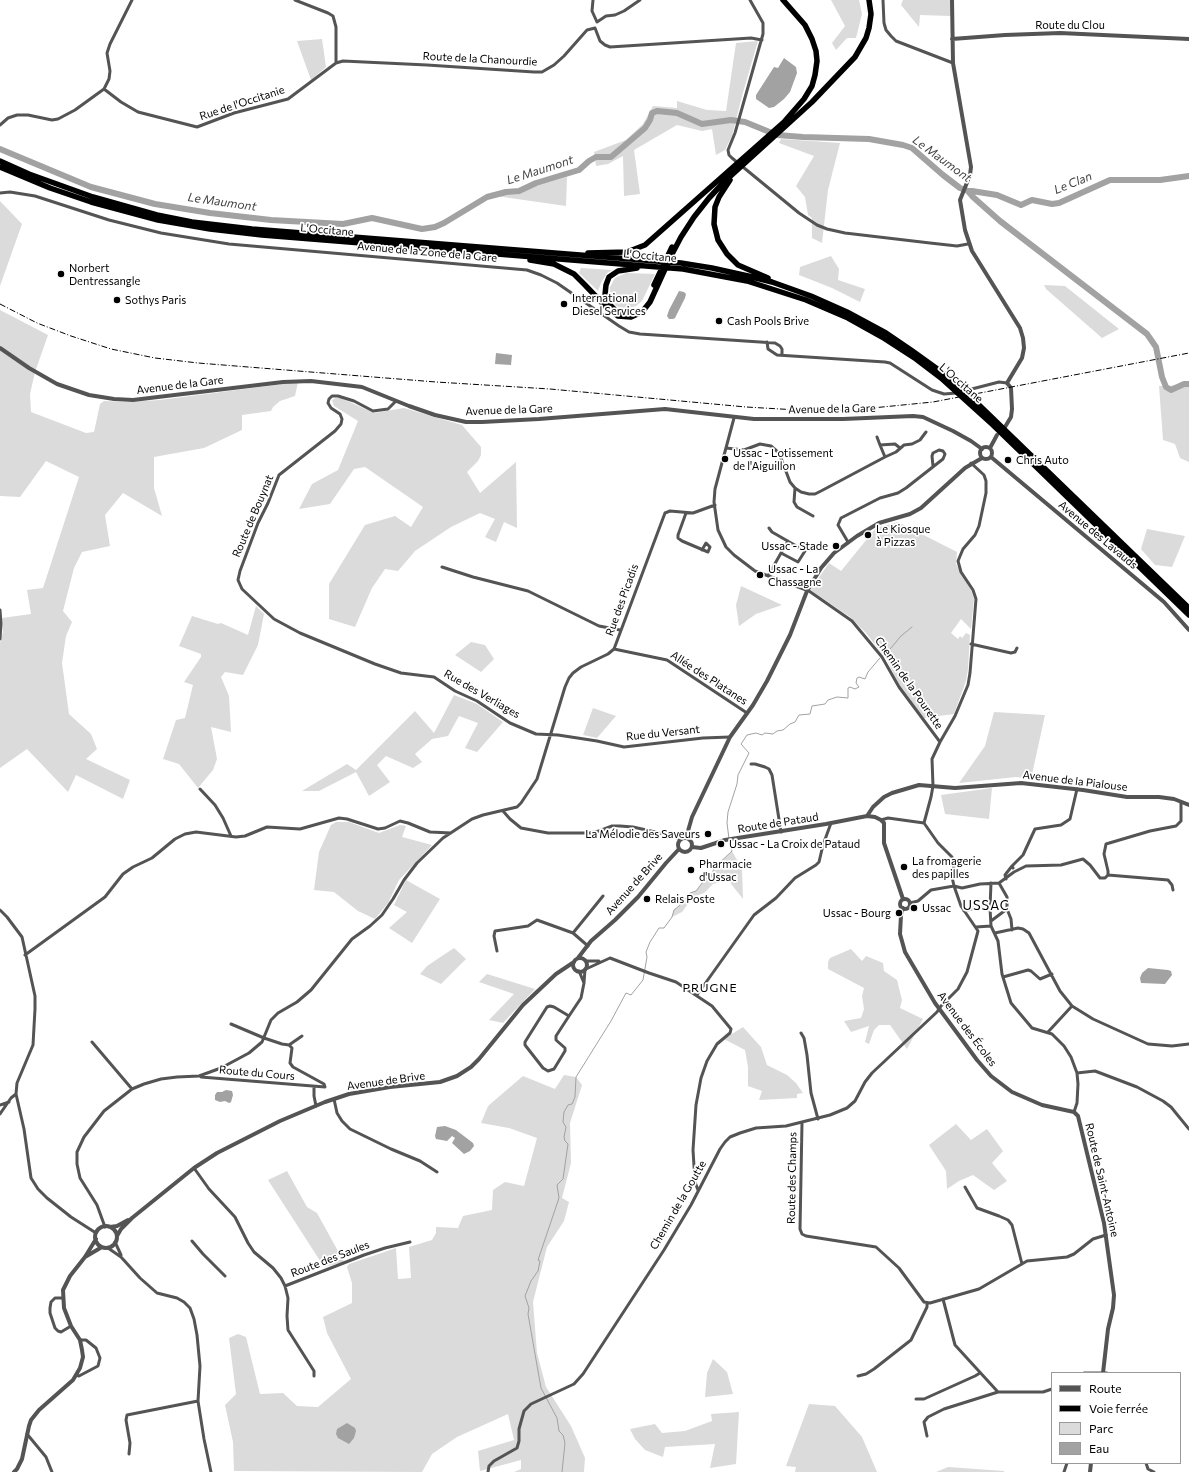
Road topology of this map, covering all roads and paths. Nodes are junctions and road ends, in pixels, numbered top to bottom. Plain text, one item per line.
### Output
1 (132, 0) edge
2 (295, 0) edge
3 (593, 0) edge
4 (640, 0) edge
5 (750, 0) edge
6 (782, 0) edge
7 (869, 0) edge
8 (884, 0) edge
9 (952, 0) edge
10 (597, 22) junction
11 (595, 28) junction
12 (952, 39) junction
13 (1189, 39) edge
14 (762, 40) junction
15 (336, 63) junction
16 (953, 63) junction
17 (104, 89) junction
18 (787, 122) junction
19 (0, 125) edge
20 (0, 161) edge
21 (0, 167) edge
22 (732, 172) junction
23 (716, 188) junction
24 (0, 193) edge
25 (968, 244) junction
26 (542, 252) junction
27 (506, 255) junction
28 (660, 267) junction
29 (660, 277) junction
30 (790, 288) junction
31 (767, 342) junction
32 (0, 348) edge
33 (782, 355) junction
34 (1007, 383) junction
35 (953, 385) junction
36 (396, 400) junction
37 (976, 406) junction
38 (734, 418) junction
39 (1005, 427) dead end
40 (926, 432) dead end
41 (997, 435) dead end
42 (877, 437) dead end
43 (880, 445) junction
44 (726, 448) junction
45 (900, 448) junction
46 (990, 448) junction
47 (982, 449) junction
48 (885, 457) junction
49 (982, 458) junction
50 (991, 458) junction
51 (971, 463) junction
52 (933, 466) junction
53 (795, 488) junction
54 (715, 505) junction
55 (686, 513) junction
56 (813, 516) dead end
57 (768, 528) dead end
58 (788, 541) junction
59 (848, 542) junction
60 (702, 550) dead end
61 (781, 553) junction
62 (442, 567) dead end
63 (768, 576) junction
64 (807, 591) junction
65 (1189, 608) edge
66 (0, 610) edge
67 (1189, 615) edge
68 (620, 630) junction
69 (1189, 630) edge
70 (313, 638) joint
71 (0, 639) edge
72 (971, 644) junction
73 (1017, 648) dead end
74 (614, 649) junction
75 (747, 713) junction
76 (550, 734) junction
77 (730, 737) junction
78 (940, 742) junction
79 (751, 764) dead end
80 (933, 786) junction
81 (200, 789) dead end
82 (1077, 789) junction
83 (1181, 802) junction
84 (1189, 805) edge
85 (502, 811) junction
86 (867, 816) junction
87 (881, 820) junction
88 (831, 823) junction
89 (924, 823) junction
90 (781, 832) junction
91 (451, 833) junction
92 (231, 836) junction
93 (686, 838) junction
94 (680, 840) junction
95 (692, 847) junction
96 (679, 850) junction
97 (1012, 866) junction
98 (1014, 872) junction
99 (1108, 875) junction
100 (1006, 879) junction
101 (999, 883) junction
102 (991, 884) junction
103 (954, 886) junction
104 (1173, 890) dead end
105 (603, 896) dead end
106 (903, 899) junction
107 (910, 903) junction
108 (903, 908) junction
109 (990, 908) junction
110 (1007, 909) junction
111 (0, 910) edge
112 (964, 911) junction
113 (991, 921) junction
114 (991, 926) junction
115 (976, 927) junction
116 (1012, 930) junction
117 (573, 933) junction
118 (995, 933) junction
119 (587, 947) junction
120 (496, 951) dead end
121 (25, 955) junction
122 (578, 958) junction
123 (586, 960) junction
124 (600, 961) junction
125 (574, 962) junction
126 (586, 969) junction
127 (577, 971) junction
128 (560, 972) junction
129 (1052, 974) junction
130 (1003, 977) junction
131 (584, 983) junction
132 (697, 995) junction
133 (1072, 1006) junction
134 (940, 1009) junction
135 (569, 1016) junction
136 (231, 1024) dead end
137 (1048, 1032) junction
138 (801, 1033) dead end
139 (302, 1036) dead end
140 (264, 1038) junction
141 (92, 1042) dead end
142 (1189, 1044) edge
143 (289, 1045) junction
144 (1077, 1072) junction
145 (199, 1076) junction
146 (314, 1087) junction
147 (132, 1089) junction
148 (16, 1094) junction
149 (334, 1099) junction
150 (9, 1102) junction
151 (0, 1105) edge
152 (316, 1106) junction
153 (1074, 1112) junction
154 (0, 1114) edge
155 (818, 1119) junction
156 (1189, 1121) edge
157 (802, 1123) junction
158 (1188, 1128) edge
159 (194, 1168) junction
160 (436, 1172) dead end
161 (965, 1187) dead end
162 (698, 1190) junction
163 (132, 1218) junction
164 (107, 1227) junction
165 (96, 1233) junction
166 (1106, 1235) junction
167 (117, 1236) junction
168 (96, 1239) junction
169 (192, 1241) dead end
170 (116, 1242) junction
171 (410, 1242) dead end
172 (102, 1247) junction
173 (108, 1248) junction
174 (85, 1257) junction
175 (121, 1257) junction
176 (1022, 1264) junction
177 (225, 1276) dead end
178 (285, 1286) junction
179 (63, 1298) junction
180 (943, 1299) junction
181 (927, 1303) junction
182 (71, 1326) junction
183 (80, 1340) junction
184 (1103, 1372) edge
185 (980, 1373) junction
186 (76, 1375) junction
187 (314, 1376) dead end
188 (858, 1376) dead end
189 (1051, 1389) edge
190 (998, 1392) junction
191 (916, 1398) dead end
192 (198, 1401) junction
193 (27, 1434) junction
194 (928, 1436) dead end
195 (129, 1454) dead end
196 (1146, 1464) edge
197 (14, 1472) edge
198 (52, 1472) edge
199 (211, 1472) edge
200 (488, 1472) edge
201 (1154, 1472) edge

1 - 17 street
2 - 15 street
3 - 10 street
4 - 10 street
5 - 14 street
6 - 18 highway
7 - 18 highway
8 - 16 street
9 - 12 street
10 - 11 street
11 - 14 street
11 - 15 street, Route de la Chanourdie
12 - 13 street, Route du Clou
12 - 16 street
14 - 25 street
15 - 17 street, Rue de l'Occitanie
16 - 25 street
17 - 19 street
18 - 22 highway
20 - 26 highway, L'Occitane
21 - 27 highway, L'Occitane
22 - 23 highway
22 - 23 highway
23 - 26 highway
23 - 29 highway
23 - 30 highway
24 - 31 street, Avenue de la Zone de la Gare
25 - 34 street
26 - 30 highway, L'Occitane
27 - 28 highway, L'Occitane
27 - 29 highway
28 - 29 highway
28 - 35 highway, L'Occitane
30 - 35 highway, L'Occitane
31 - 33 street
31 - 33 street
32 - 36 street, Avenue de la Gare
33 - 34 street
34 - 39 street
35 - 37 highway, L'Occitane
36 - 38 street, Avenue de la Gare
36 - 70 street, Route de Bouynat
37 - 65 highway, L'Occitane
37 - 67 highway, L'Occitane
38 - 44 street, Chemin de la Pourette
38 - 47 street, Avenue de la Gare
40 - 45 street
41 - 46 street
42 - 43 street
43 - 45 street
43 - 48 street
44 - 53 street
44 - 54 street, Chemin de la Pourette
45 - 48 street
46 - 47 street
46 - 50 street
47 - 49 street
48 - 53 street
49 - 50 street
49 - 51 street
50 - 69 street, Avenue des Lavauds
51 - 59 street
51 - 72 street
52 - 52 street
52 - 59 street
53 - 56 street
54 - 55 street
54 - 63 street, Chemin de la Pourette
55 - 60 street
55 - 68 street, Rue des Picadis
57 - 58 street
58 - 61 street
58 - 61 street
59 - 64 street
61 - 63 street
62 - 68 street
63 - 64 street, Chemin de la Pourette
64 - 75 street
64 - 78 street, Chemin de la Pourette
66 - 71 street
68 - 74 street, Rue des Picadis
70 - 76 street, Rue des Verliages
72 - 73 street
72 - 78 street
74 - 75 street, Allée des Platanes
74 - 76 street, Rue des Picadis
75 - 77 street
76 - 77 street, Rue du Versant
76 - 85 street, Rue des Picadis
77 - 93 street
78 - 80 street
79 - 90 street
80 - 82 street, Avenue de la Pialouse
80 - 86 street, Avenue de la Pialouse
80 - 89 street
81 - 92 street
82 - 83 street, Avenue de la Pialouse
82 - 97 street
83 - 84 street, Avenue de la Pialouse
83 - 99 street
85 - 91 street, Rue des Picadis
85 - 94 street
86 - 87 street
86 - 88 street, Route de Pataud
87 - 89 street
87 - 106 street
88 - 90 street, Route de Pataud
88 - 132 street
89 - 103 street
90 - 95 street, Route de Pataud
91 - 92 street
91 - 140 street, Rue des Picadis
92 - 121 street
93 - 94 street
93 - 95 street
94 - 96 street
95 - 96 street
96 - 119 street, Avenue de Brive
97 - 98 street
97 - 100 street
98 - 99 street
98 - 100 street
99 - 104 street
100 - 101 street
101 - 102 street
101 - 110 street
102 - 103 street
102 - 109 street
103 - 107 street
103 - 112 street
105 - 117 street
106 - 107 street
106 - 108 street
107 - 108 street
108 - 134 street, Avenue des Écoles
109 - 112 street
109 - 113 street
110 - 113 street
110 - 116 street
111 - 121 street
112 - 115 street
113 - 114 street
114 - 115 street
114 - 118 street
115 - 134 street, Chemin de la Goutte
116 - 118 street
116 - 129 street
117 - 119 street
117 - 120 street
118 - 130 street
119 - 122 street, Avenue de Brive
119 - 123 street
121 - 148 street
122 - 123 street
122 - 125 street
123 - 124 street
123 - 126 street
124 - 126 street
124 - 132 street
125 - 127 street
125 - 128 street, Avenue de Brive
126 - 127 street
126 - 131 street
127 - 128 street
127 - 131 street
128 - 149 street, Avenue de Brive
129 - 130 street
129 - 133 street
130 - 137 street
131 - 135 street
132 - 162 street
133 - 137 street
133 - 142 street
134 - 153 street, Avenue des Écoles
134 - 155 street, Chemin de la Goutte
135 - 135 street
136 - 140 street
137 - 144 street
138 - 155 street
139 - 143 street
140 - 143 street
140 - 145 street, Route du Cours
141 - 147 street
143 - 146 street, Route du Cours
144 - 153 street
144 - 158 street
145 - 146 street, Route du Cours
145 - 147 street, Route du Cours
146 - 152 street
147 - 164 street, Route du Cours
148 - 150 street
148 - 165 street
149 - 152 street, Avenue de Brive
149 - 160 street
150 - 151 street
150 - 154 street
152 - 159 street, Avenue de Brive
153 - 166 street, Route de Saint-Antoine
155 - 157 street, Chemin de la Goutte
156 - 158 street
157 - 162 street, Chemin de la Goutte
157 - 181 street, Route des Champs
159 - 163 street, Avenue de Brive
159 - 178 street, Route des Saules
161 - 176 street
162 - 200 street, Chemin de la Goutte
163 - 164 street
163 - 167 street
164 - 165 street
164 - 167 street
165 - 168 street
166 - 176 street
166 - 184 street, Route de Saint-Antoine
167 - 170 street
168 - 172 street
168 - 174 street
169 - 177 street
170 - 173 street
170 - 175 street
171 - 178 street, Route des Saules
172 - 173 street
172 - 174 street
173 - 175 street
174 - 179 street
175 - 192 street
176 - 180 street
178 - 187 street
179 - 182 street
179 - 182 street
180 - 181 street
180 - 185 street
181 - 188 street
182 - 183 street
183 - 186 street
183 - 186 street
185 - 190 street
185 - 191 street
186 - 193 street
189 - 190 street
190 - 194 street
192 - 195 street
192 - 199 street
193 - 197 street
193 - 198 street
196 - 201 street

